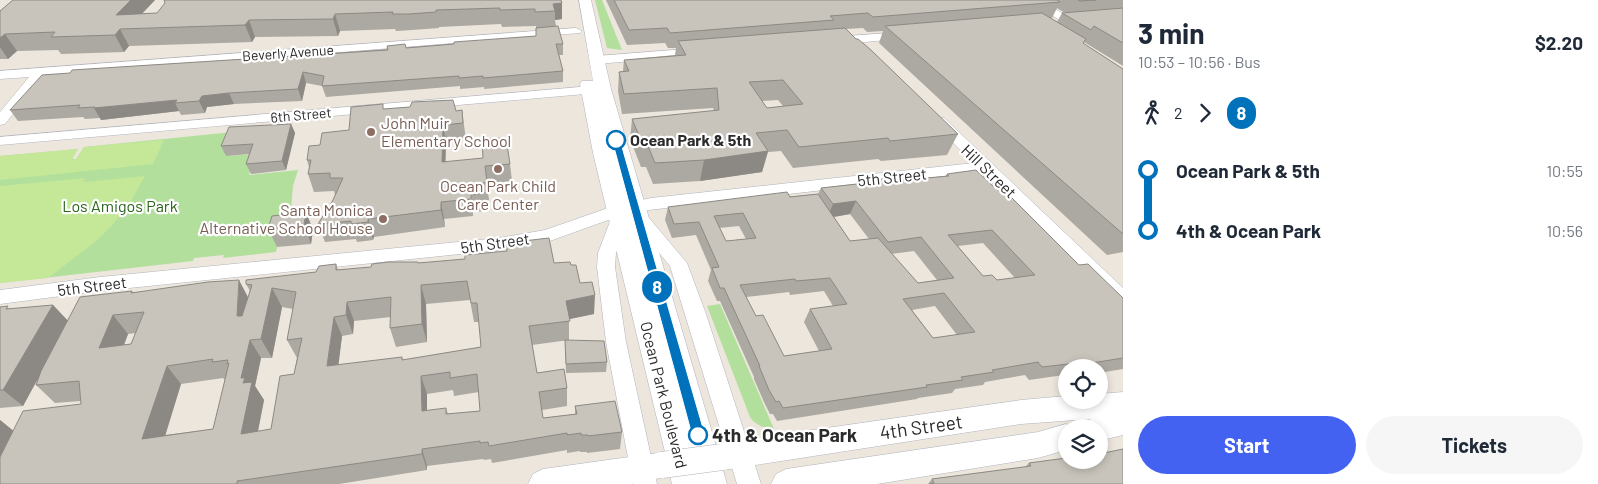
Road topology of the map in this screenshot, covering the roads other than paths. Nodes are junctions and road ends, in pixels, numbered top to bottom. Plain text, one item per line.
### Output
1 (584, 0) edge
2 (1036, 0) edge
3 (1053, 23) edge
4 (577, 32) junction
5 (911, 35) edge
6 (857, 39) junction
7 (818, 42) edge
8 (715, 51) edge
9 (871, 53) edge
10 (596, 55) junction
11 (39, 72) junction
12 (0, 75) edge
13 (596, 90) junction
14 (931, 113) edge
15 (0, 121) edge
16 (0, 141) edge
17 (984, 167) junction
18 (627, 213) junction
19 (0, 297) edge
20 (1123, 300) edge
21 (1123, 404) edge
22 (1123, 422) edge
23 (1108, 426) edge
24 (1058, 439) edge
25 (731, 455) junction
26 (650, 473) edge
27 (543, 484) edge
28 (687, 484) edge
29 (712, 484) edge
30 (749, 484) edge
31 (786, 484) edge

1 - 10 street, Ocean Park Boulevard
2 - 3 street
4 - 10 street
4 - 11 street, Beverly Avenue
4 - 13 street, Ocean Park Boulevard
5 - 6 street
6 - 7 street
6 - 9 street
8 - 10 street
10 - 13 street, Ocean Park Boulevard
11 - 12 street, Beverly Avenue
11 - 15 street
13 - 16 street, 6th Street
13 - 18 street, Ocean Park Boulevard
14 - 17 street, Hill Street
17 - 18 street, 5th Street
17 - 20 street, Hill Street
18 - 19 street, 5th Street
18 - 25 street, Ocean Park Boulevard
18 - 26 street, Ocean Park Boulevard
18 - 28 street, Ocean Park Boulevard
18 - 29 street, Ocean Park Boulevard
21 - 25 street, 4th Street
22 - 23 street
24 - 31 street, 4th Street
25 - 26 street, 4th Street, bridge
25 - 30 street, Ocean Park Boulevard
26 - 27 street, 4th Street

